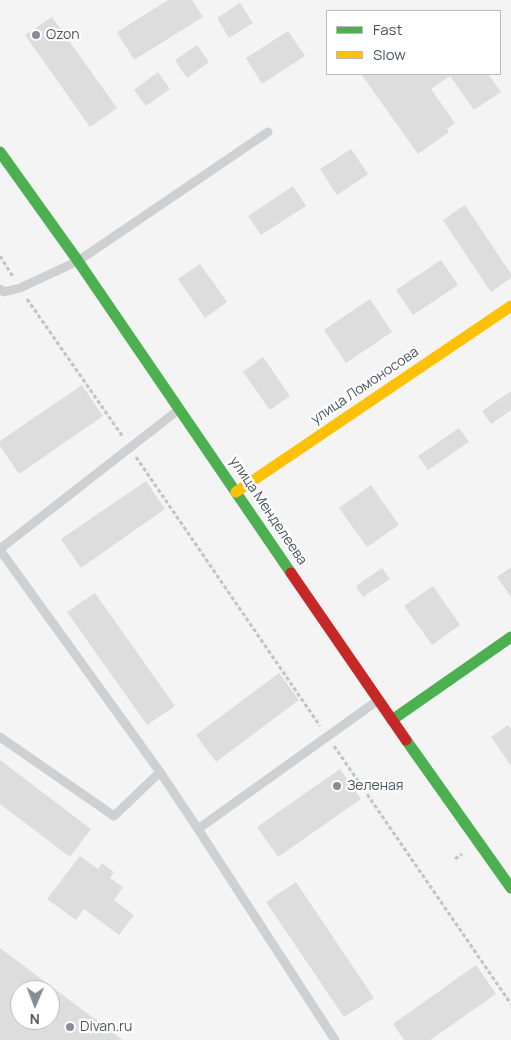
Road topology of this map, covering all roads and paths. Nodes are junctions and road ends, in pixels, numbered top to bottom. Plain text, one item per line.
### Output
1 (268, 132) dead end
2 (0, 152) edge
3 (0, 256) edge
4 (78, 261) junction
5 (20, 288) junction
6 (0, 289) edge
7 (511, 306) edge
8 (180, 410) junction
9 (131, 449) junction
10 (236, 492) junction
11 (0, 550) edge
12 (511, 637) edge
13 (378, 699) junction
14 (392, 720) junction
15 (0, 736) edge
16 (328, 737) junction
17 (160, 772) junction
18 (198, 829) junction
19 (511, 888) edge
20 (511, 1004) edge
21 (335, 1040) edge

1 - 4 lane
2 - 4 main road, улица Менделеева
3 - 5 path
4 - 5 lane
4 - 8 main road, улица Менделеева
5 - 6 lane
5 - 9 path
7 - 10 main road, улица Ломоносова
8 - 9 lane
8 - 10 main road, улица Менделеева
9 - 11 lane
9 - 16 path
10 - 13 main road, улица Менделеева
11 - 17 lane
12 - 14 main road
13 - 14 main road, улица Менделеева
13 - 16 lane
14 - 19 main road, улица Менделеева
15 - 17 lane
16 - 18 lane
16 - 20 path
17 - 18 lane
18 - 21 lane

